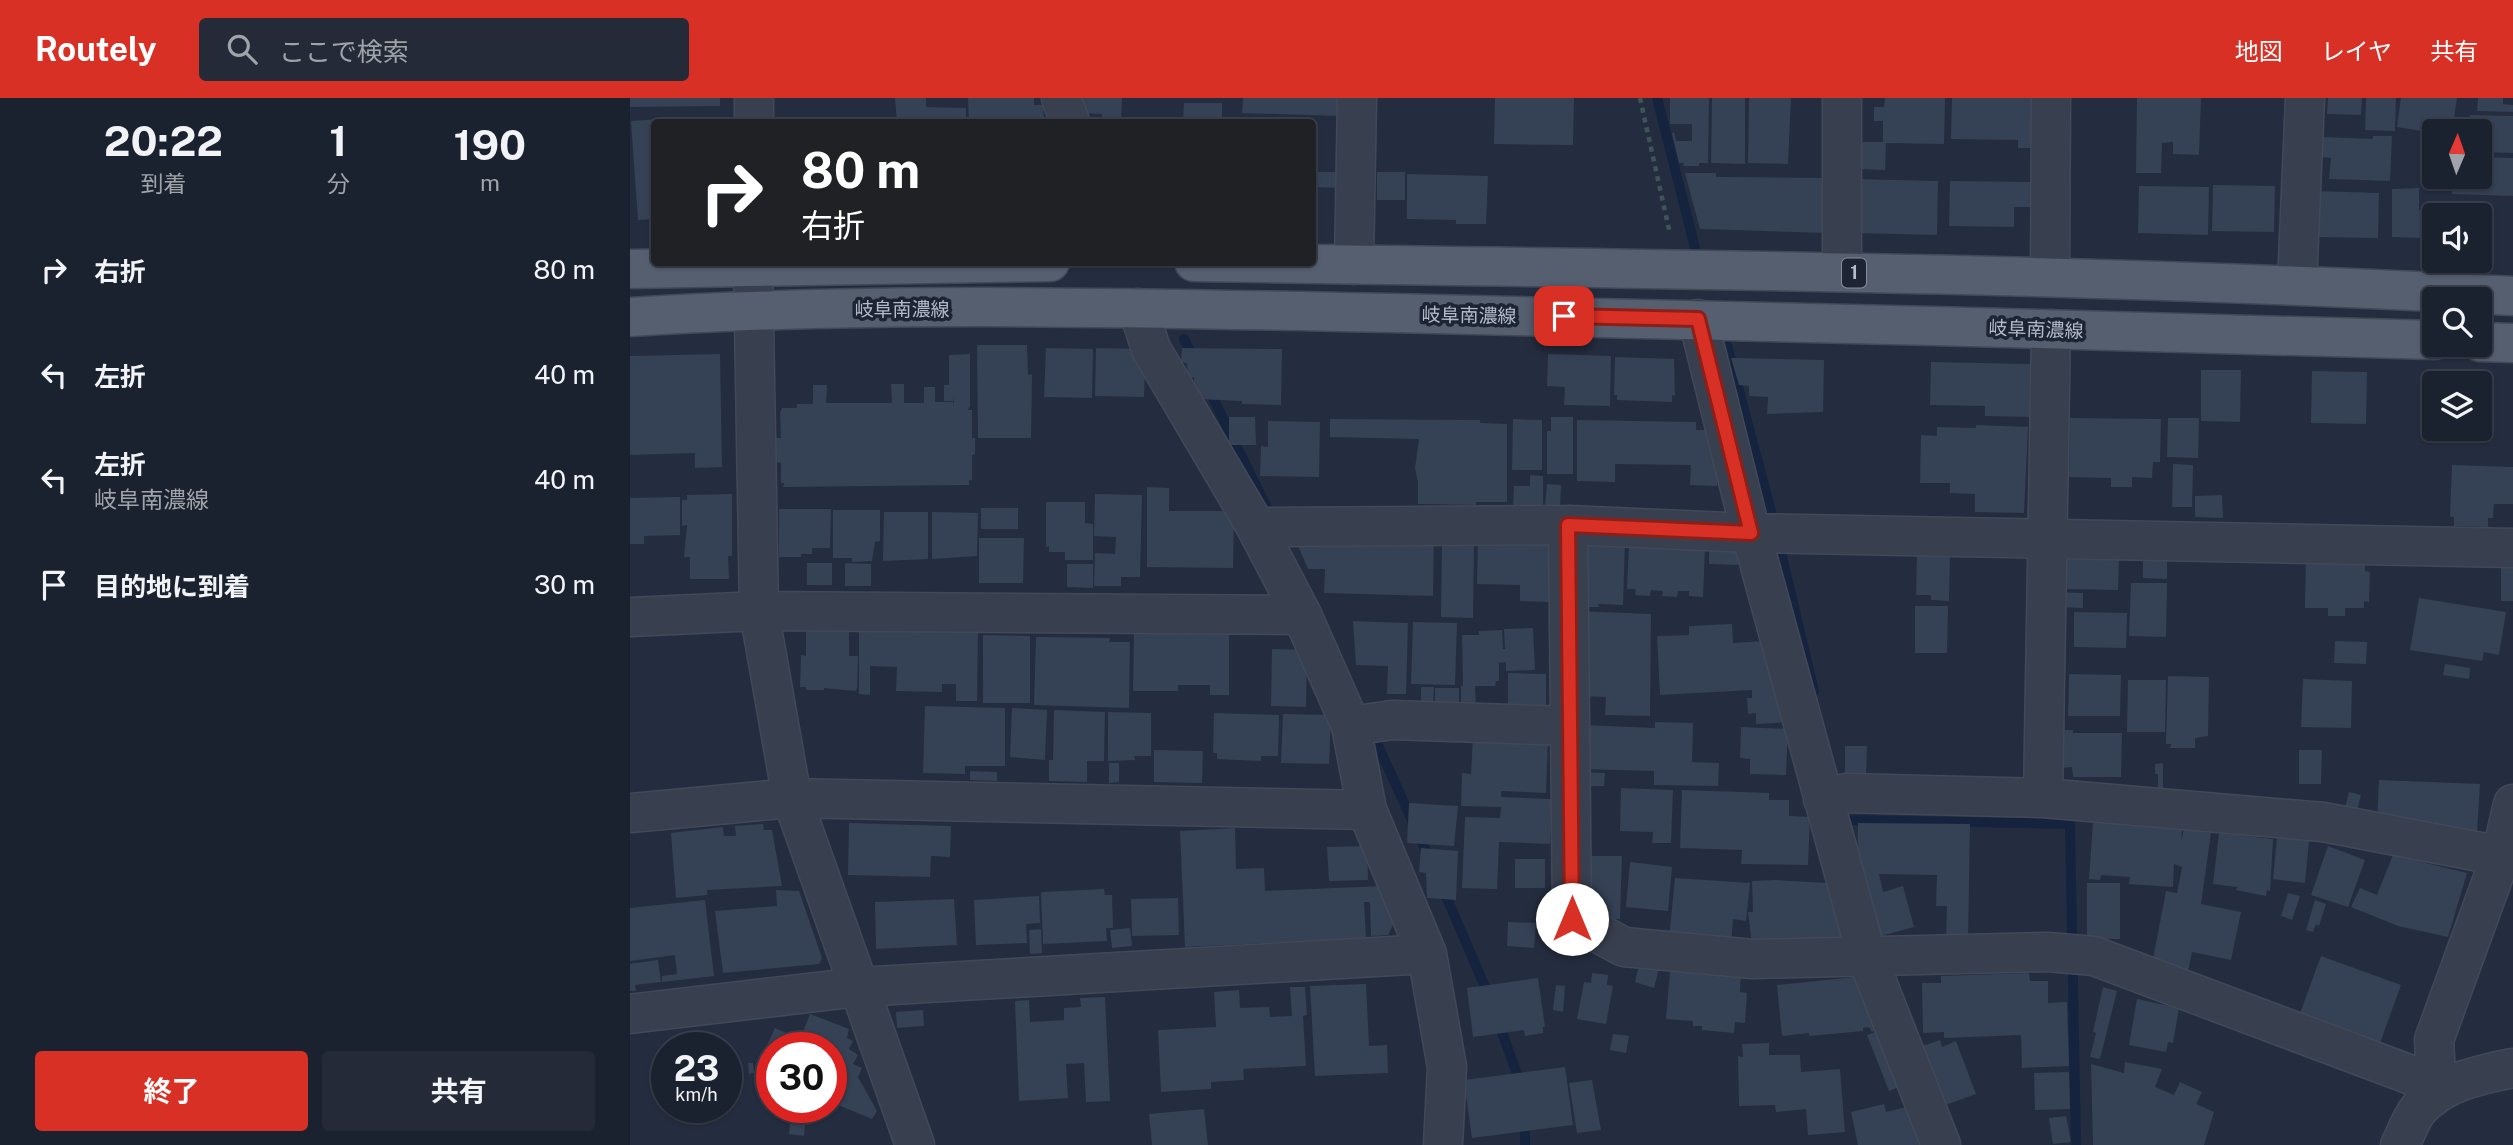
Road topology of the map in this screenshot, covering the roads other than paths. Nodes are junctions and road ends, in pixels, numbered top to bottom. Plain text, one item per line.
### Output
1 (754, 98) edge
2 (1061, 98) edge
3 (1357, 98) edge
4 (1842, 98) edge
5 (2051, 98) edge
6 (2305, 98) edge
7 (754, 119) edge
8 (1069, 119) edge
9 (1316, 264) edge
10 (1354, 265) junction
11 (728, 266) edge
12 (752, 266) edge
13 (630, 270) edge
14 (1842, 272) junction
15 (2050, 277) junction
16 (2297, 284) junction
17 (2513, 296) edge
18 (1138, 308) junction
19 (752, 309) junction
20 (630, 317) edge
21 (1698, 319) junction
22 (2052, 329) junction
23 (2422, 340) edge
24 (2492, 342) edge
25 (2513, 343) edge
26 (1568, 525) junction
27 (1256, 527) junction
28 (1751, 533) junction
29 (2047, 540) junction
30 (2513, 548) edge
31 (759, 611) junction
32 (1302, 615) junction
33 (630, 617) edge
34 (1351, 726) junction
35 (1570, 726) junction
36 (792, 798) junction
37 (2043, 798) junction
38 (1823, 799) junction
39 (2513, 804) edge
40 (1367, 810) junction
41 (630, 813) edge
42 (2501, 856) junction
43 (1427, 954) junction
44 (1867, 957) junction
45 (859, 987) junction
46 (630, 1014) edge
47 (2513, 1068) edge
48 (2437, 1092) junction
49 (915, 1145) edge
50 (1443, 1145) edge
51 (1941, 1145) edge
52 (2400, 1145) edge

1 - 7 street
2 - 8 street
3 - 10 street
4 - 14 street
5 - 15 street
6 - 16 street
9 - 10 main road, 1
10 - 14 main road, 1
11 - 13 main road
12 - 19 street
14 - 15 main road, 1
15 - 16 main road, 1
16 - 17 main road, 1
18 - 19 main road, 岐阜南濃線
18 - 21 main road, 岐阜南濃線
18 - 27 street
19 - 20 main road, 岐阜南濃線
19 - 31 street
21 - 22 main road, 岐阜南濃線
21 - 28 street
22 - 23 main road, 岐阜南濃線
22 - 29 street
24 - 25 main road
26 - 27 street
26 - 28 street
26 - 35 street
27 - 32 street
28 - 29 street
28 - 38 street
29 - 30 street
29 - 37 street
31 - 32 street
31 - 33 street
31 - 36 street
32 - 34 street
34 - 35 street
34 - 40 street
35 - 44 street
36 - 40 street
36 - 41 street
36 - 45 street
37 - 38 street
37 - 42 street
38 - 44 street
39 - 42 street
40 - 43 street
42 - 48 street
43 - 45 street
43 - 50 street
44 - 48 street
44 - 51 street
45 - 46 street
45 - 49 street
47 - 48 street
48 - 52 street

